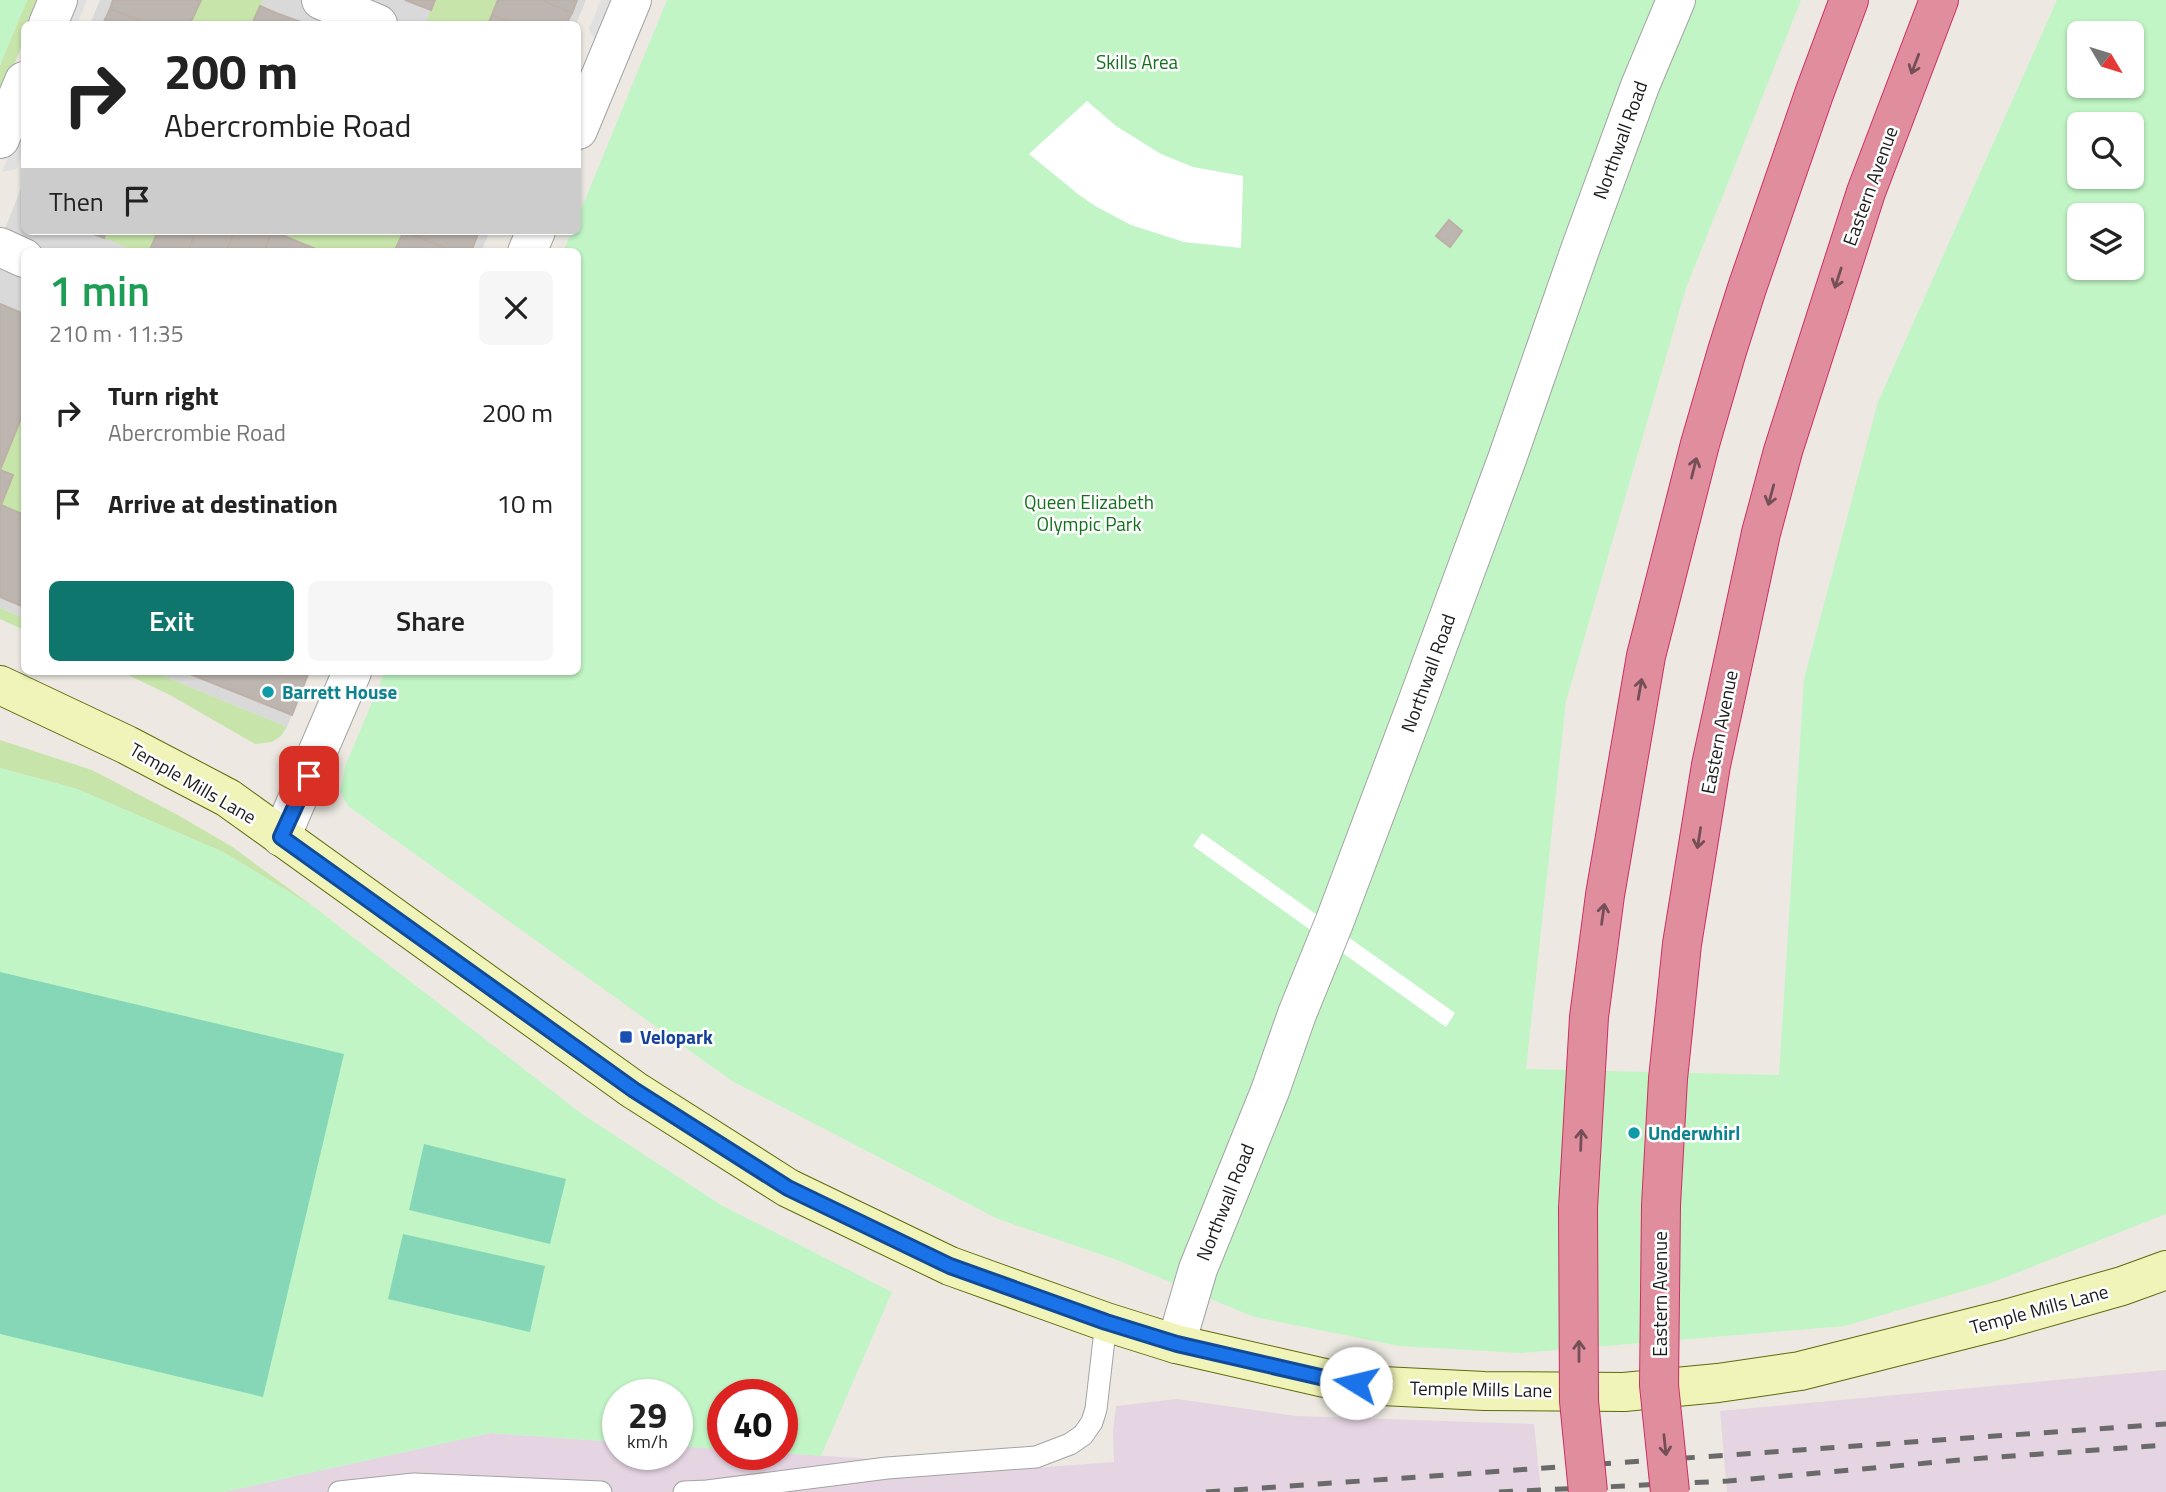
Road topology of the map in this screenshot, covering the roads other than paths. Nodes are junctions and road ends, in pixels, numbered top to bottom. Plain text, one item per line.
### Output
1 (58, 0) edge
2 (321, 0) edge
3 (632, 0) edge
4 (1676, 0) edge
5 (1849, 0) edge
6 (1939, 0) edge
7 (49, 21) edge
8 (371, 21) edge
9 (21, 87) edge
10 (581, 116) edge
11 (0, 139) edge
12 (0, 247) edge
13 (21, 257) edge
14 (351, 675) edge
15 (0, 685) edge
16 (281, 837) junction
17 (2166, 1270) edge
18 (1106, 1322) junction
19 (1181, 1329) junction
20 (339, 1492) edge
21 (601, 1492) edge
22 (684, 1492) edge
23 (1588, 1492) edge
24 (1670, 1492) edge

1 - 7 street
2 - 8 street
3 - 10 street
4 - 19 street, Northwall Road
23 -> 5 highway, bridge
6 -> 24 highway, Eastern Avenue, bridge
9 - 11 street
12 - 13 street
14 - 16 street
15 - 16 street, Temple Mills Lane
16 - 18 street, Temple Mills Lane
17 - 19 street, Temple Mills Lane
18 - 19 street, Temple Mills Lane
18 - 22 lane
20 - 21 lane

